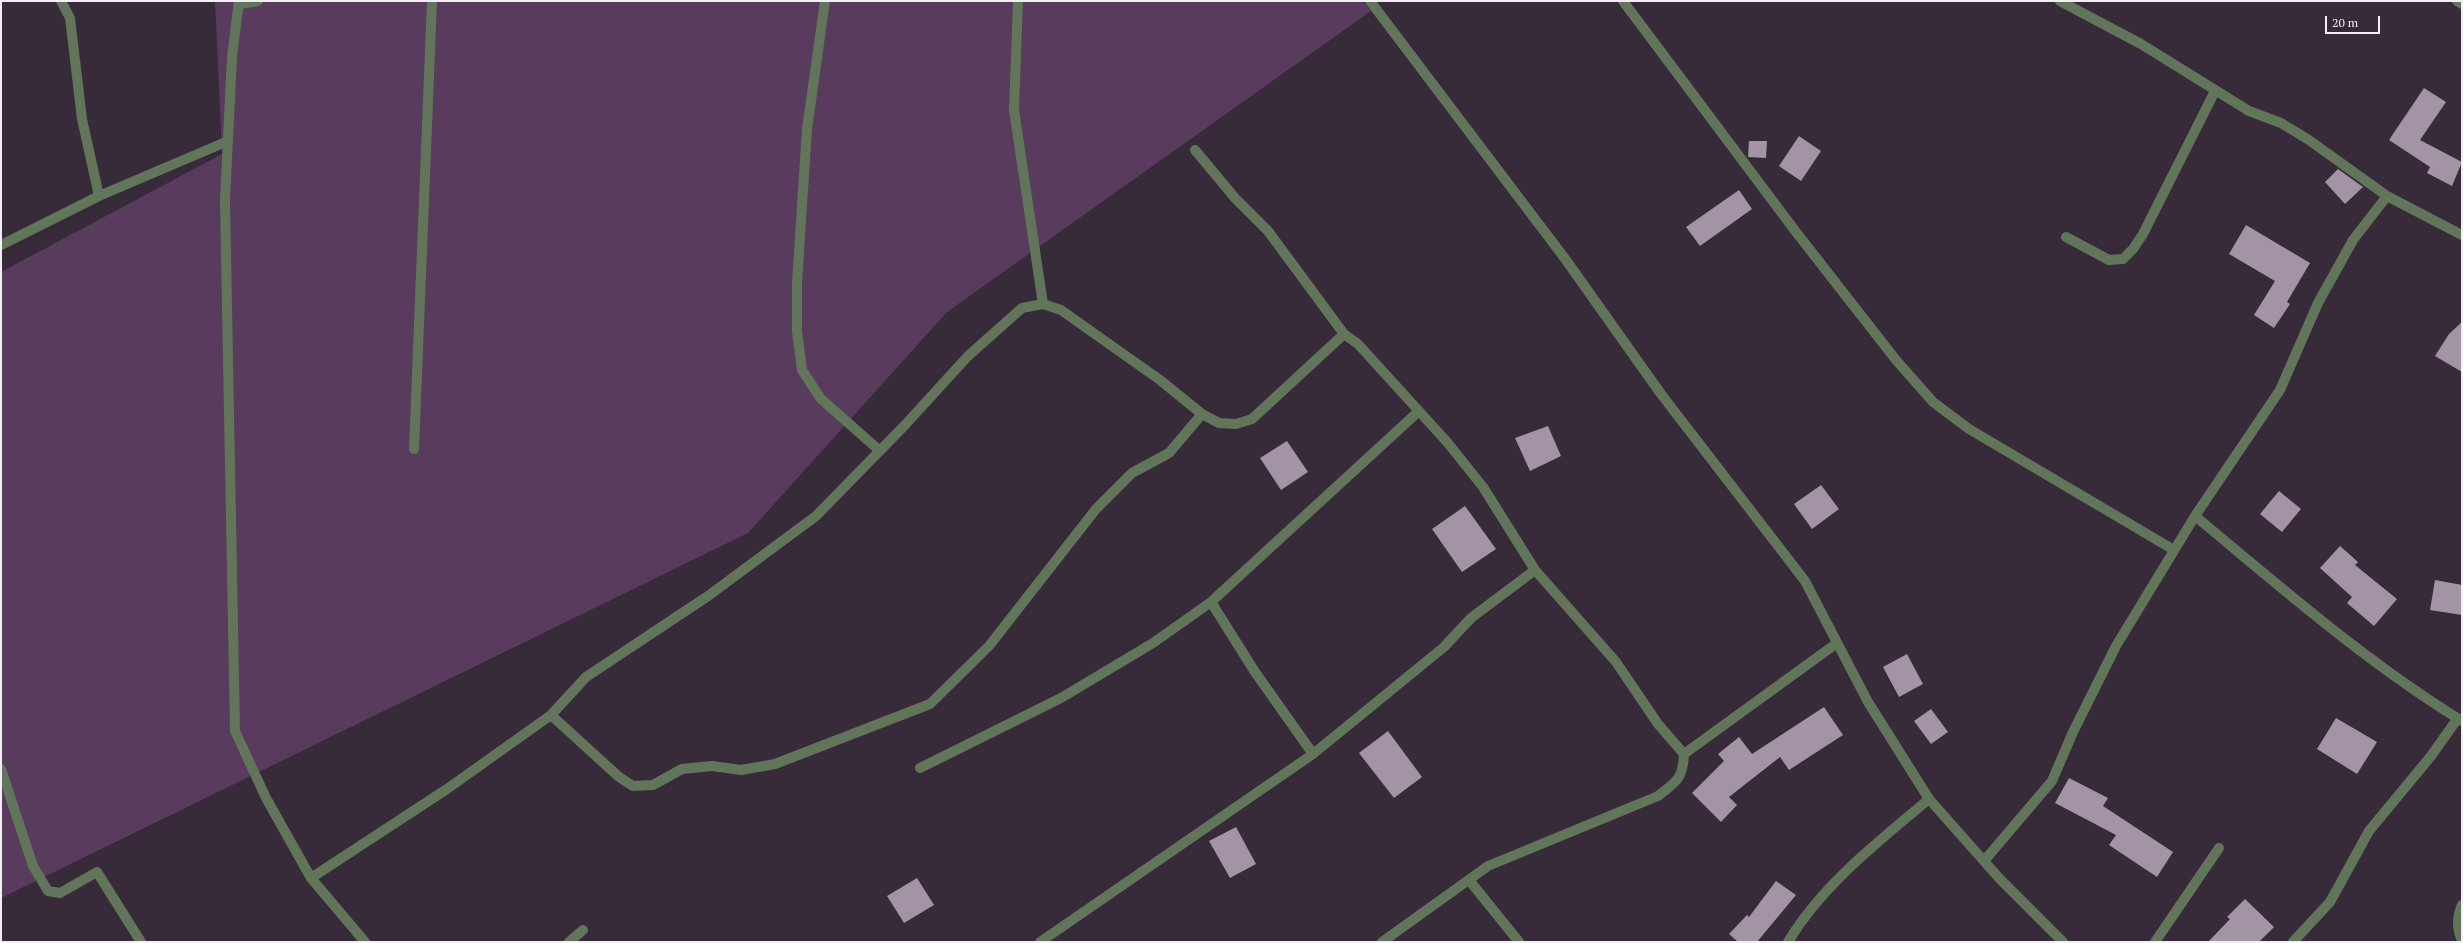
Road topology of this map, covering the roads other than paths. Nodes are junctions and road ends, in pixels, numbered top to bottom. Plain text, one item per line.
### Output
1 (61, 1) edge
2 (258, 1) edge
3 (432, 1) edge
4 (825, 1) edge
5 (1018, 1) edge
6 (1370, 1) edge
7 (1623, 1) edge
8 (2060, 1) edge
9 (2457, 1) edge
10 (240, 3) edge
11 (2462, 4) edge
12 (2215, 91) junction
13 (228, 141) junction
14 (1195, 150) dead end
15 (99, 196) junction
16 (2387, 196) junction
17 (2462, 235) edge
18 (2066, 237) dead end
19 (1, 245) edge
20 (1043, 304) junction
21 (1344, 334) junction
22 (1419, 411) junction
23 (1202, 414) junction
24 (414, 449) dead end
25 (880, 451) junction
26 (2195, 516) junction
27 (2174, 550) junction
28 (1535, 570) junction
29 (1211, 602) junction
30 (1837, 643) junction
31 (550, 716) junction
32 (2460, 719) edge
33 (1313, 754) junction
34 (1684, 754) junction
35 (920, 768) dead end
36 (1, 769) edge
37 (1929, 799) junction
38 (2218, 848) dead end
39 (1984, 861) junction
40 (311, 878) junction
41 (1469, 880) junction
42 (2462, 905) edge
43 (584, 930) dead end
44 (2462, 941) edge
45 (141, 942) edge
46 (365, 942) edge
47 (569, 942) edge
48 (1040, 942) edge
49 (1382, 942) edge
50 (1519, 942) edge
51 (1788, 942) edge
52 (2063, 942) edge
53 (2155, 942) edge
54 (2293, 942) edge

1 - 15 street
2 - 10 street
3 - 24 street
4 - 25 street
5 - 20 street
6 - 30 street
7 - 27 street
8 - 12 street
9 - 11 street
10 - 13 street
12 - 16 street
12 - 18 street
13 - 15 street
13 - 40 street
14 - 21 street
15 - 19 street
16 - 17 street
16 - 26 street
20 - 23 street
20 - 25 street
21 - 22 street
21 - 23 street
22 - 28 street
22 - 29 street
23 - 31 street
25 - 31 street
26 - 27 street
26 - 32 street
27 - 39 street
28 - 33 street
28 - 34 street
29 - 33 street
29 - 35 street
30 - 34 street
30 - 37 street
31 - 40 street
32 - 54 street
33 - 48 street
34 - 41 street
36 - 45 street
37 - 39 street
37 - 51 street
38 - 53 street
39 - 52 street
40 - 46 street
41 - 49 street
41 - 50 street
42 - 44 street
43 - 47 street

